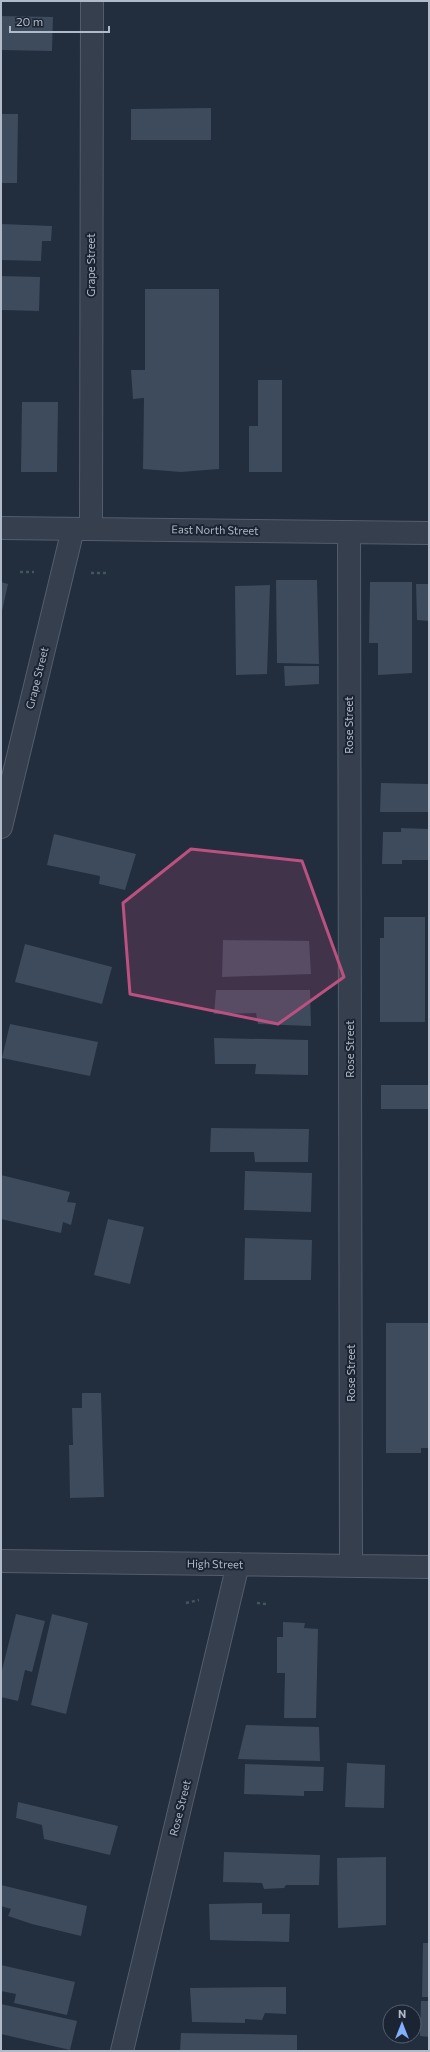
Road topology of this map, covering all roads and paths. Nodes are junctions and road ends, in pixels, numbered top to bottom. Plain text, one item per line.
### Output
1 (92, 1) edge
2 (1, 528) edge
3 (82, 529) junction
4 (350, 532) junction
5 (429, 533) edge
6 (20, 572) dead end
7 (36, 572) dead end
8 (86, 573) dead end
9 (106, 573) dead end
10 (1, 827) edge
11 (1, 1561) edge
12 (238, 1564) junction
13 (351, 1566) junction
14 (429, 1567) edge
15 (200, 1599) dead end
16 (186, 1603) dead end
17 (122, 2051) edge

1 - 3 street, Grape Street
2 - 3 street, East North Street
3 - 4 street, East North Street
3 - 10 street, Grape Street
4 - 5 street, East North Street
4 - 13 street, Rose Street
6 - 7 path
8 - 9 path
11 - 12 street, High Street
12 - 13 street, High Street
12 - 17 street, Rose Street
13 - 14 street, High Street
15 - 16 path

